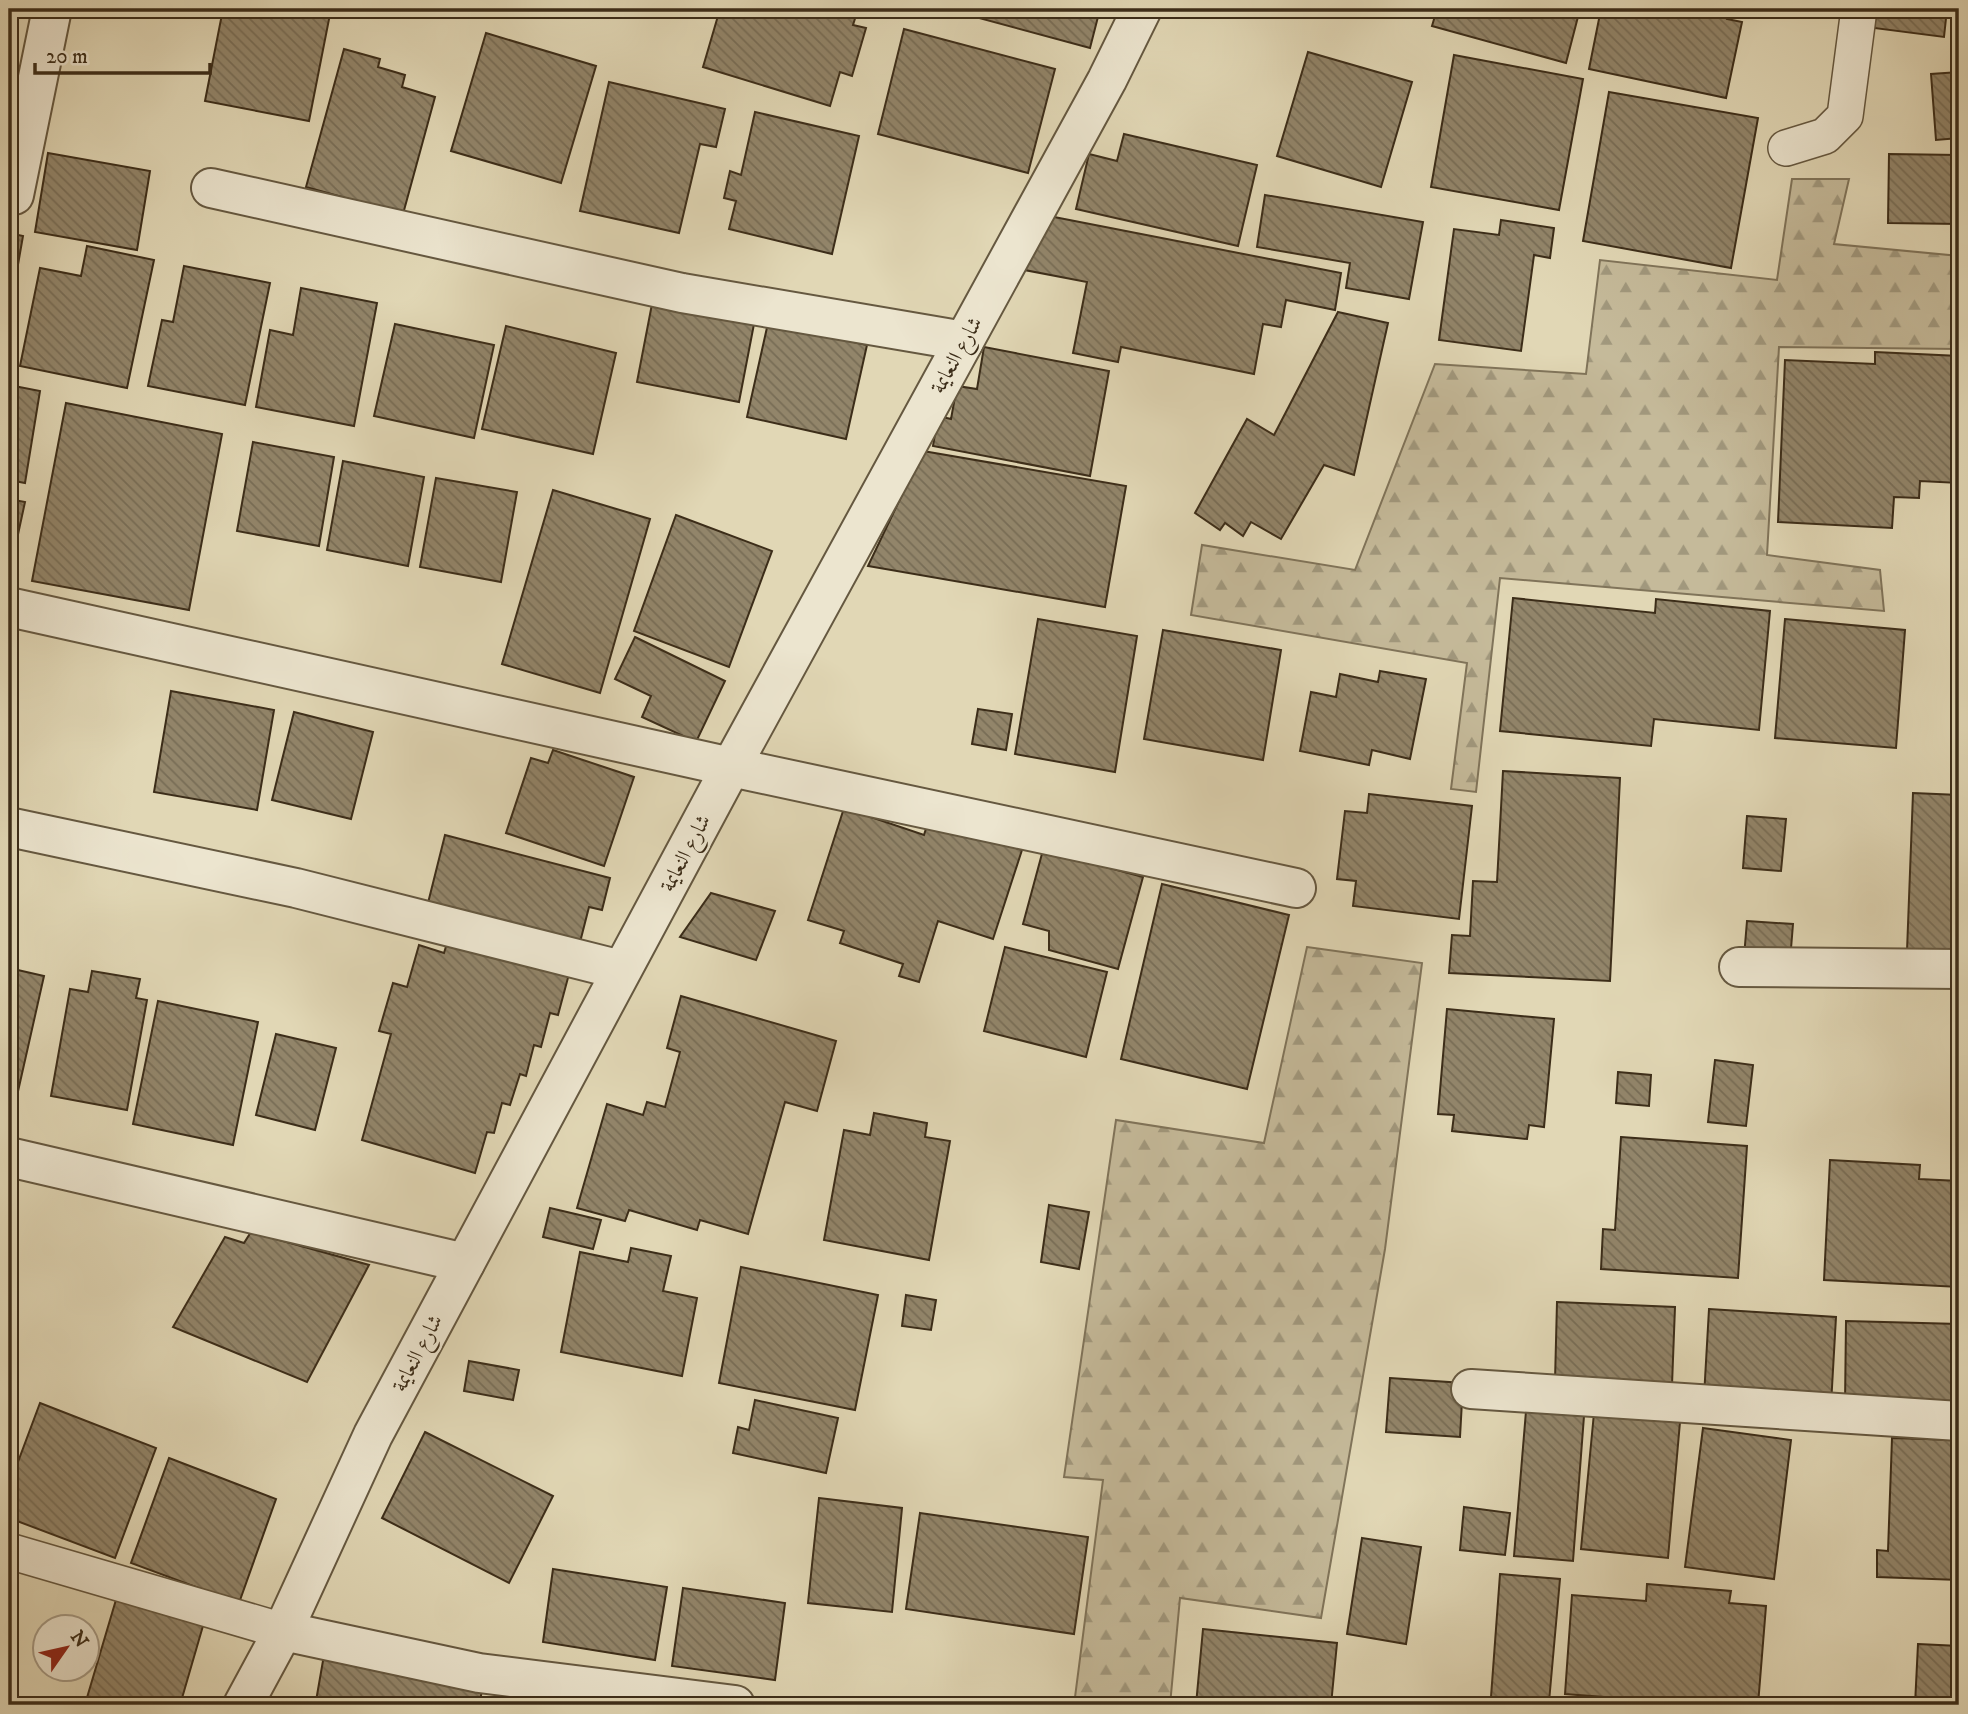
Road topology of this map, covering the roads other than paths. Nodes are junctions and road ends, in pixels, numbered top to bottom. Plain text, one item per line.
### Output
1 (52, 9) edge
2 (1142, 9) edge
3 (1858, 9) edge
4 (1786, 148) dead end
5 (211, 188) dead end
6 (14, 195) dead end
7 (964, 341) junction
8 (9, 607) edge
9 (731, 767) junction
10 (9, 827) edge
11 (1296, 888) dead end
12 (1739, 967) dead end
13 (1959, 969) edge
14 (621, 970) junction
15 (9, 1157) edge
16 (466, 1263) junction
17 (1471, 1389) dead end
18 (1959, 1421) edge
19 (9, 1551) edge
20 (283, 1631) junction
21 (243, 1705) edge
22 (735, 1705) edge

1 - 6 street
2 - 7 street, شارع النعايمة
3 - 4 lane
5 - 7 street
7 - 9 street, شارع النعايمة
8 - 9 street
9 - 11 street
9 - 14 street, شارع النعايمة
10 - 14 street
12 - 13 street
14 - 16 street, شارع النعايمة
15 - 16 street
16 - 20 street, شارع النعايمة
17 - 18 street
19 - 20 lane
20 - 21 street, شارع النعايمة
20 - 22 street

